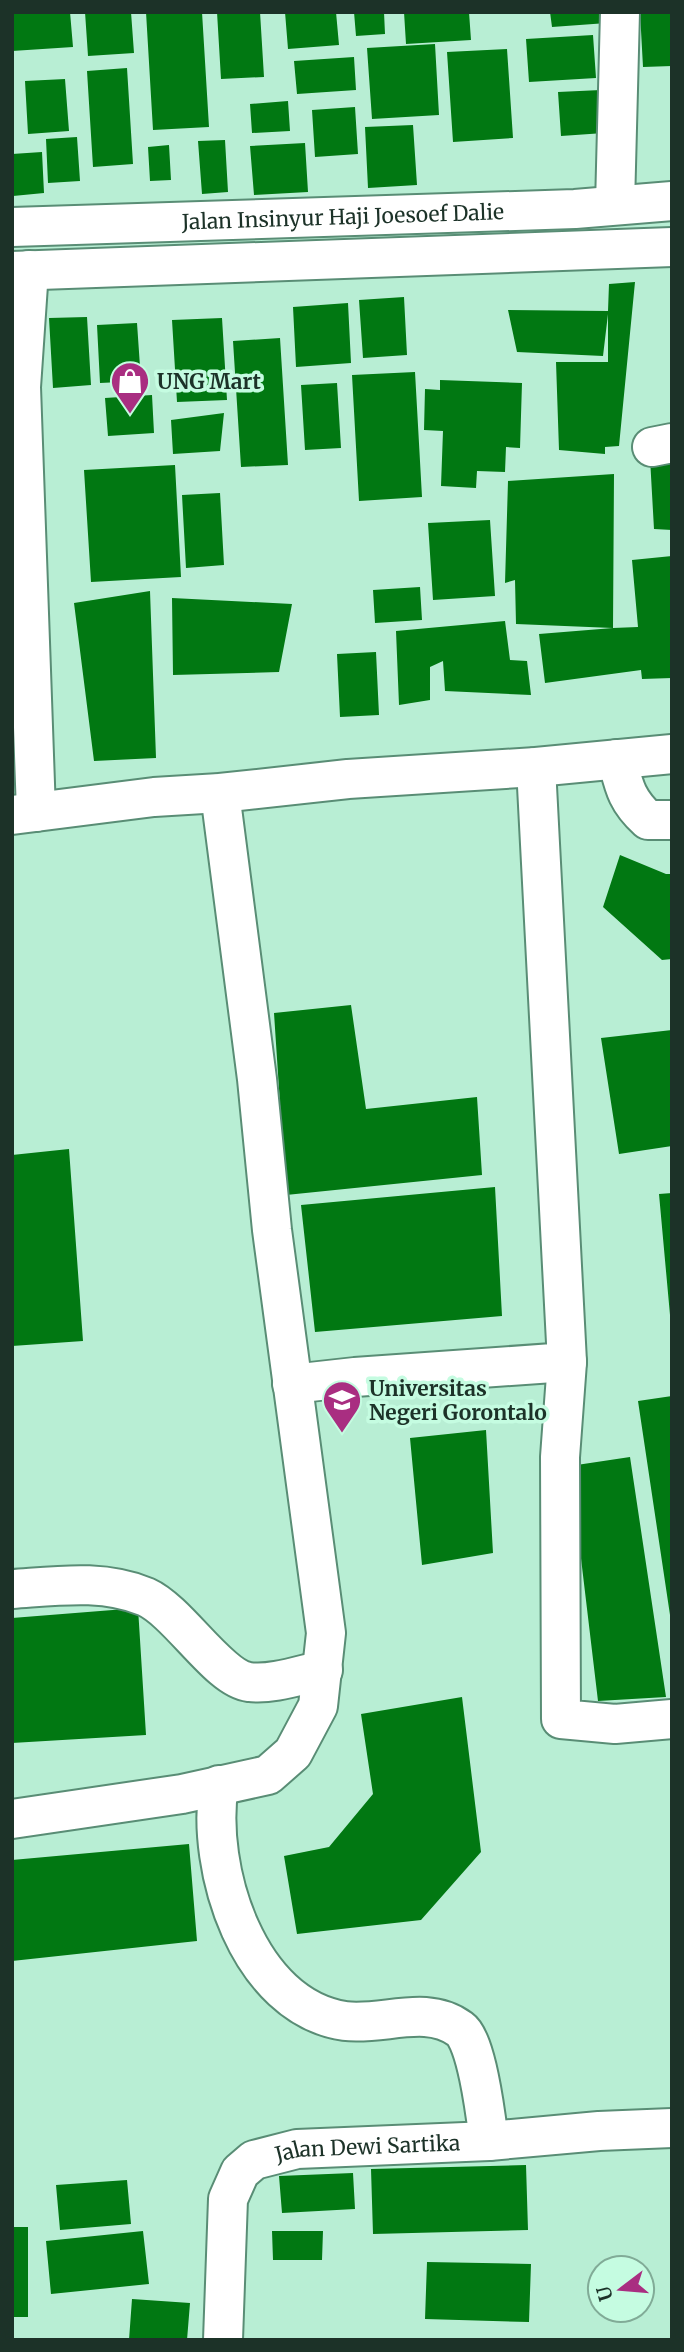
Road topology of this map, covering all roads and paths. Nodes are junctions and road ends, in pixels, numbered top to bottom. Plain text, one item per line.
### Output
1 (620, 12) edge
2 (672, 201) edge
3 (615, 205) junction
4 (575, 209) junction
5 (12, 227) edge
6 (672, 247) edge
7 (578, 251) junction
8 (20, 270) edge
9 (17, 387) edge
10 (23, 750) edge
11 (672, 754) edge
12 (617, 758) junction
13 (536, 766) junction
14 (220, 793) junction
15 (24, 814) edge
16 (672, 820) edge
17 (567, 1362) junction
18 (292, 1384) junction
19 (12, 1589) edge
20 (323, 1671) junction
21 (672, 1719) edge
22 (219, 1785) junction
23 (12, 1819) edge
24 (672, 2128) edge
25 (489, 2140) junction
26 (223, 2340) edge

1 - 3 street
2 - 3 street, Jalan Insinyur Haji Joesoef Dalie
3 - 4 street, Jalan Insinyur Haji Joesoef Dalie
4 - 5 street, Jalan Insinyur Haji Joesoef Dalie
4 - 7 street
6 - 7 street, Jalan Insinyur Haji Joesoef Dalie
7 - 8 street, Jalan Insinyur Haji Joesoef Dalie
8 - 9 street
9 - 10 street
10 - 15 street
11 - 12 street
12 - 13 street
12 - 16 street
13 - 14 street
13 - 17 street
14 - 15 street
14 - 18 street
17 - 18 street
17 - 21 street
18 - 20 street
19 - 20 street
20 - 22 street
22 - 23 street
22 - 25 street
24 - 25 street, Jalan Dewi Sartika
25 - 26 street, Jalan Dewi Sartika

